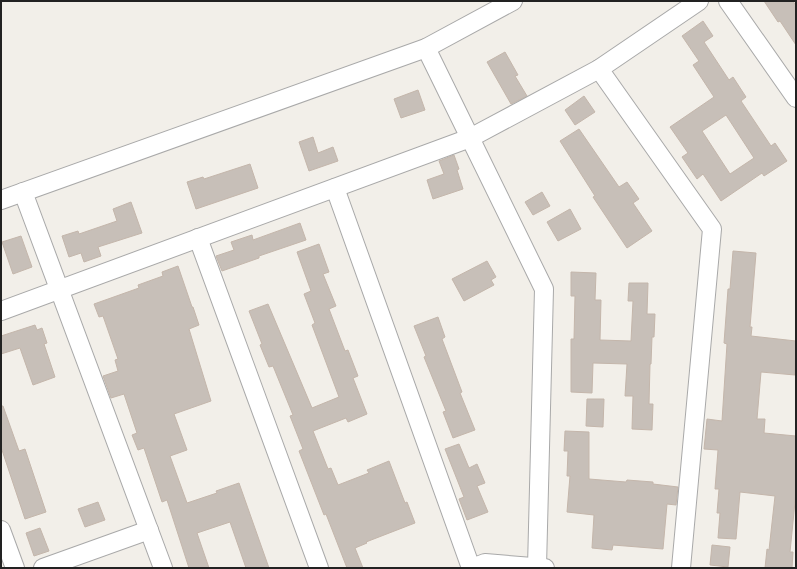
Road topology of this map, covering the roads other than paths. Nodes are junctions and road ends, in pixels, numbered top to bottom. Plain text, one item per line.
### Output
1 (513, 1) edge
2 (699, 1) edge
3 (728, 1) edge
4 (426, 48) junction
5 (599, 69) junction
6 (796, 98) edge
7 (470, 138) junction
8 (335, 188) junction
9 (23, 192) junction
10 (1, 200) edge
11 (198, 238) junction
12 (59, 289) junction
13 (1, 311) edge
14 (1, 530) edge
15 (149, 530) junction
16 (15, 568) edge
17 (43, 568) edge
18 (162, 568) edge
19 (319, 568) edge
20 (471, 568) edge
21 (541, 568) edge
22 (681, 568) edge

1 - 4 street
2 - 5 street
3 - 6 street
4 - 7 street
4 - 9 street
5 - 7 street
5 - 22 street
7 - 8 street
7 - 21 street
8 - 11 street
8 - 20 street
9 - 10 street
9 - 12 street
11 - 12 street
11 - 19 street
12 - 13 street
12 - 15 street
14 - 16 street
15 - 17 street
15 - 18 street
20 - 21 street

